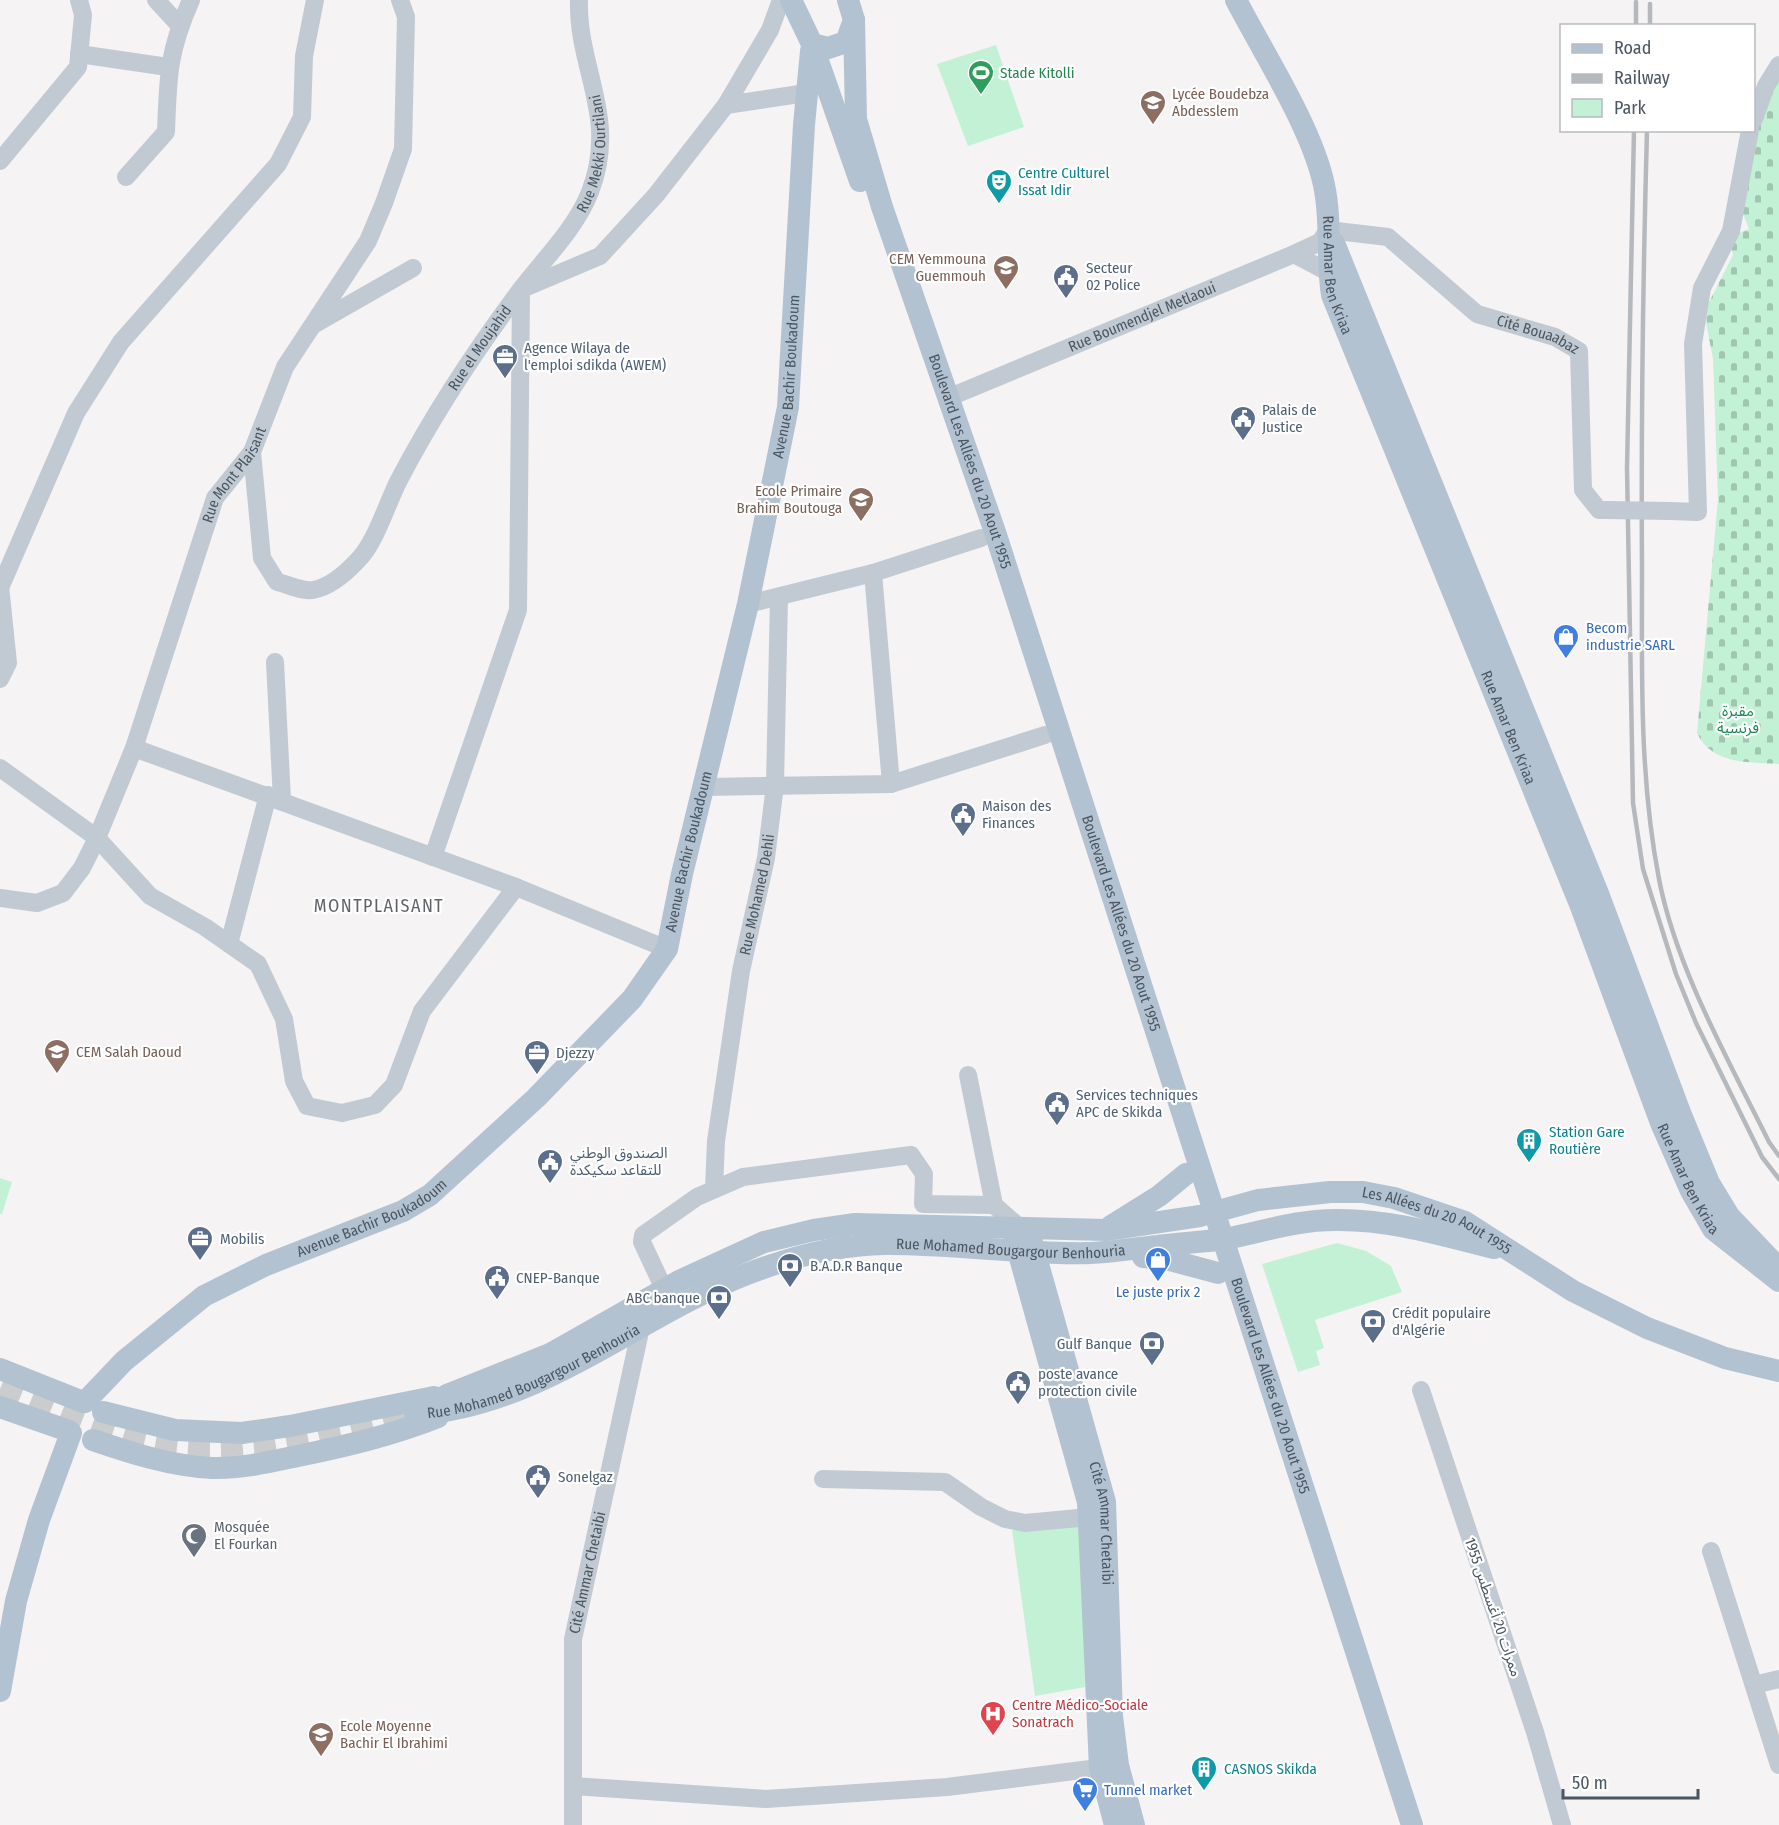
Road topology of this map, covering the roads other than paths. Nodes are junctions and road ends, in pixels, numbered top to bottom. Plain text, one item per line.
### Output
1 (79, 0) edge
2 (156, 0) edge
3 (191, 0) edge
4 (315, 0) edge
5 (400, 0) edge
6 (579, 0) edge
7 (781, 0) edge
8 (791, 0) edge
9 (1236, 0) edge
10 (851, 10) edge
11 (180, 26) junction
12 (846, 42) junction
13 (812, 44) junction
14 (79, 54) junction
15 (1779, 65) edge
16 (168, 67) junction
17 (822, 75) junction
18 (806, 101) junction
19 (726, 105) junction
20 (834, 105) junction
21 (1755, 116) edge
22 (1750, 132) edge
23 (0, 161) edge
24 (126, 177) dead end
25 (1329, 230) junction
26 (1294, 254) junction
27 (413, 268) dead end
28 (1329, 272) junction
29 (521, 290) junction
30 (309, 328) junction
31 (951, 397) junction
32 (252, 452) junction
33 (981, 538) junction
34 (873, 573) junction
35 (0, 587) edge
36 (778, 597) junction
37 (748, 604) junction
38 (275, 662) dead end
39 (0, 679) edge
40 (1045, 735) junction
41 (134, 748) junction
42 (0, 768) edge
43 (891, 784) junction
44 (775, 786) junction
45 (703, 787) junction
46 (275, 798) junction
47 (97, 838) junction
48 (433, 857) junction
49 (516, 887) junction
50 (0, 897) edge
51 (229, 944) junction
52 (667, 949) junction
53 (968, 1075) dead end
54 (1186, 1174) junction
55 (1207, 1188) junction
56 (714, 1189) junction
57 (1258, 1200) junction
58 (994, 1205) junction
59 (1207, 1215) junction
60 (1020, 1227) junction
61 (1268, 1227) junction
62 (1106, 1230) junction
63 (1215, 1240) junction
64 (1511, 1252) junction
65 (1027, 1253) junction
66 (1094, 1253) junction
67 (1779, 1269) edge
68 (1227, 1274) junction
69 (1779, 1281) edge
70 (664, 1289) junction
71 (641, 1327) junction
72 (0, 1369) edge
73 (1779, 1371) edge
74 (1065, 1390) junction
75 (1421, 1390) dead end
76 (451, 1403) junction
77 (0, 1407) edge
78 (93, 1407) junction
79 (80, 1436) junction
80 (824, 1479) dead end
81 (1089, 1517) junction
82 (1711, 1551) dead end
83 (8, 1604) edge
84 (1779, 1680) edge
85 (1754, 1685) junction
86 (0, 1691) edge
87 (1779, 1765) edge
88 (1109, 1767) junction
89 (573, 1786) junction
90 (573, 1825) edge
91 (1115, 1825) edge
92 (1134, 1825) edge
93 (1397, 1825) edge
94 (1412, 1825) edge
95 (1562, 1825) edge

1 - 14 street
2 - 11 street
3 - 11 street
4 - 35 street
5 - 30 street, Rue Mont Plaisant
6 - 29 street, Rue Mekki Ourtilani
7 - 19 street, Rue el Moujahid
8 - 13 main road, Boulevard Les Allées du 20 Aout 1955
9 - 25 main road
10 - 12 main road
10 - 31 main road, Boulevard Les Allées du 20 Aout 1955
11 - 16 street
12 - 13 main road
12 - 17 main road
13 - 17 main road, Boulevard Les Allées du 20 Aout 1955
13 - 18 main road, Avenue Bachir Boukadoum
14 - 16 street
14 - 23 street
15 - 21 street
16 - 24 street
17 - 18 main road
17 - 20 main road, Boulevard Les Allées du 20 Aout 1955
18 - 19 street
18 - 20 main road
18 - 37 main road, Avenue Bachir Boukadoum
19 - 29 street, Rue el Moujahid
20 - 33 main road, Boulevard Les Allées du 20 Aout 1955
22 - 25 street, Cité Bouaabaz, bridge
25 - 26 street, Rue Boumendjel Metlaoui
25 - 28 main road, Rue Amar Ben Kriaa
25 - 67 main road, Rue Amar Ben Kriaa
26 - 28 street
26 - 31 street, Rue Boumendjel Metlaoui
27 - 30 street
28 - 69 main road, Rue Amar Ben Kriaa
29 - 32 street, Rue el Moujahid
29 - 48 street
30 - 32 street, Rue Mont Plaisant
31 - 55 main road, Boulevard Les Allées du 20 Aout 1955
32 - 41 street, Rue Mont Plaisant
33 - 34 street
33 - 40 main road, Boulevard Les Allées du 20 Aout 1955
34 - 36 street
34 - 43 street
35 - 39 street
36 - 37 street
36 - 44 street, Rue Mohamed Dehli
37 - 45 main road, Avenue Bachir Boukadoum
38 - 46 street
40 - 43 street
40 - 54 main road, Boulevard Les Allées du 20 Aout 1955
41 - 46 street
41 - 47 street, Rue Mont Plaisant
42 - 47 street
43 - 44 street
44 - 45 street
44 - 56 street, Rue Mohamed Dehli
45 - 52 main road, Avenue Bachir Boukadoum
46 - 48 street
46 - 51 street
47 - 50 street, Rue Mont Plaisant
47 - 51 street
48 - 49 street
49 - 51 street
49 - 52 street
52 - 78 main road, Avenue Bachir Boukadoum
53 - 58 street
54 - 59 main road, Boulevard Les Allées du 20 Aout 1955
54 - 62 main road
55 - 57 main road, Les Allées du 20 Aout 1955
55 - 59 main road, Boulevard Les Allées du 20 Aout 1955
56 - 58 street
56 - 70 street
57 - 59 main road, Les Allées du 20 Aout 1955
57 - 64 main road, Les Allées du 20 Aout 1955
58 - 60 street
59 - 62 main road, Rue Mohamed Bougargour Benhouria
59 - 63 main road, Boulevard Les Allées du 20 Aout 1955
60 - 62 main road, Rue Mohamed Bougargour Benhouria
60 - 65 main road, Cité Ammar Chetaibi
60 - 70 main road, Rue Mohamed Bougargour Benhouria
61 - 63 main road, Les Allées du 20 Aout 1955
61 - 64 main road, Les Allées du 20 Aout 1955
61 - 68 main road
63 - 66 main road, Rue Mohamed Bougargour Benhouria
63 - 68 main road, Boulevard Les Allées du 20 Aout 1955
64 - 73 main road
65 - 66 main road, Rue Mohamed Bougargour Benhouria
65 - 71 main road, Rue Mohamed Bougargour Benhouria
65 - 74 main road, Cité Ammar Chetaibi
66 - 68 main road
68 - 93 main road, Boulevard Les Allées du 20 Aout 1955
68 - 94 main road, Boulevard Les Allées du 20 Aout 1955
70 - 76 main road, Rue Mohamed Bougargour Benhouria
71 - 76 main road, Rue Mohamed Bougargour Benhouria
71 - 89 street, Cité Ammar Chetaibi
72 - 78 main road
74 - 81 main road, Cité Ammar Chetaibi
74 - 88 main road, Cité Ammar Chetaibi
75 - 95 street, ممرات 20 أغسطس 1955
76 - 78 main road
76 - 79 main road
77 - 79 main road
78 - 79 main road, Avenue Bachir Boukadoum
78 - 79 main road, Avenue Bachir Boukadoum
79 - 83 main road, Avenue Bachir Boukadoum
80 - 81 street, Cité Ammar Chetaibi
81 - 88 main road, Cité Ammar Chetaibi
82 - 85 street
83 - 86 main road, Avenue Bachir Boukadoum
84 - 85 street
85 - 87 street
88 - 89 street
88 - 91 main road, Cité Ammar Chetaibi
88 - 92 main road, Cité Ammar Chetaibi
89 - 90 street, Cité Ammar Chetaibi

